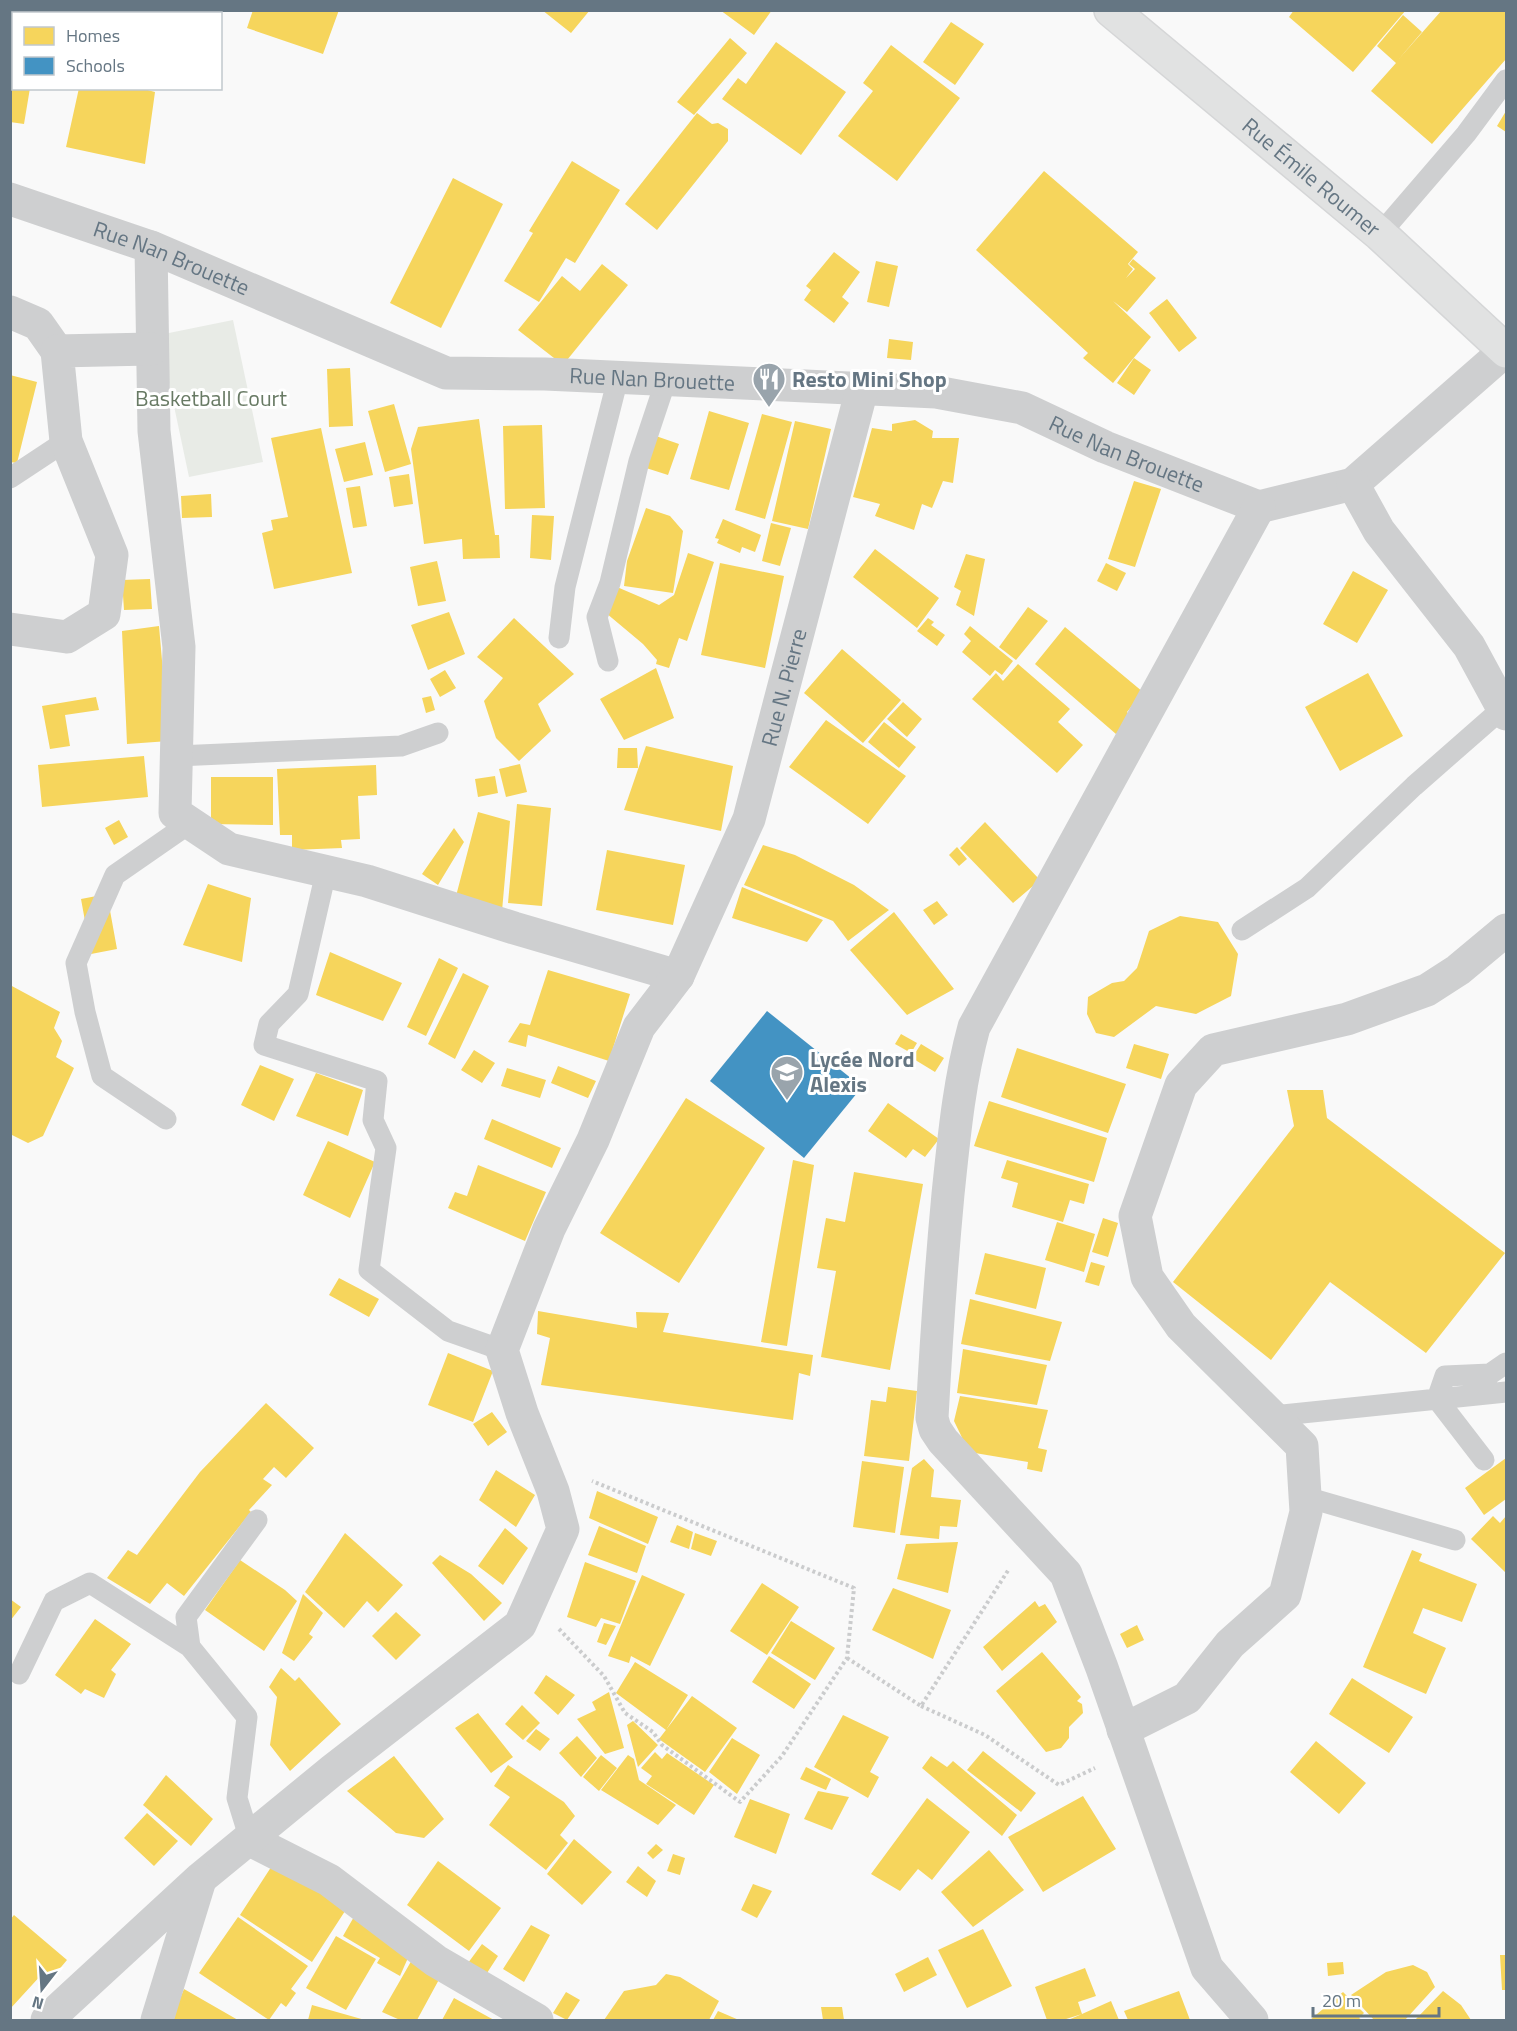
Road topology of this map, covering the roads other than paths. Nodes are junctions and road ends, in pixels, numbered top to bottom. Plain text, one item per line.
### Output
1 (1111, 10) edge
2 (1506, 80) edge
3 (10, 199) edge
4 (1380, 234) junction
5 (151, 247) junction
6 (10, 312) edge
7 (151, 349) junction
8 (1506, 350) edge
9 (57, 351) junction
10 (618, 378) junction
11 (666, 380) junction
12 (862, 389) junction
13 (66, 441) junction
14 (10, 478) edge
15 (1353, 484) junction
16 (1258, 507) junction
17 (10, 629) edge
18 (559, 638) dead end
19 (608, 661) dead end
20 (1505, 711) edge
21 (438, 733) dead end
22 (177, 756) junction
23 (190, 823) junction
24 (326, 872) junction
25 (1242, 930) dead end
26 (1506, 930) edge
27 (678, 976) junction
28 (166, 1119) dead end
29 (502, 1350) junction
30 (1506, 1363) edge
31 (1506, 1392) edge
32 (1437, 1399) junction
33 (1273, 1416) junction
34 (1484, 1460) dead end
35 (1305, 1497) junction
36 (257, 1520) dead end
37 (1455, 1540) dead end
38 (190, 1647) junction
39 (19, 1674) dead end
40 (1127, 1741) junction
41 (250, 1840) junction
42 (201, 1878) junction
43 (47, 2020) edge
44 (157, 2020) edge
45 (537, 2020) edge
46 (1252, 2020) edge

1 - 4 street, Rue Émile Roumer
2 - 4 lane
3 - 5 street, Rue Nan Brouette
4 - 8 street, Rue Émile Roumer
5 - 7 street
5 - 10 street, Rue Nan Brouette
6 - 9 street
7 - 9 street
7 - 22 street
8 - 15 street
9 - 13 street
10 - 11 street, Rue Nan Brouette
10 - 18 lane
11 - 12 street, Rue Nan Brouette
11 - 19 lane
12 - 16 street, Rue Nan Brouette
12 - 27 street, Rue N. Pierre
13 - 14 lane
13 - 17 street
15 - 16 street
15 - 20 street
16 - 40 street
20 - 25 lane
21 - 22 lane
22 - 23 street
23 - 24 street
23 - 28 lane
24 - 27 street
24 - 29 lane
26 - 33 street
27 - 29 street, Rue N. Pierre
29 - 41 street
30 - 32 lane
31 - 32 lane
32 - 33 lane
32 - 34 lane
33 - 35 street
35 - 37 lane
35 - 40 street
36 - 38 lane
38 - 39 lane
38 - 41 lane
40 - 46 street
41 - 42 street
41 - 45 street
42 - 43 street
42 - 44 street

